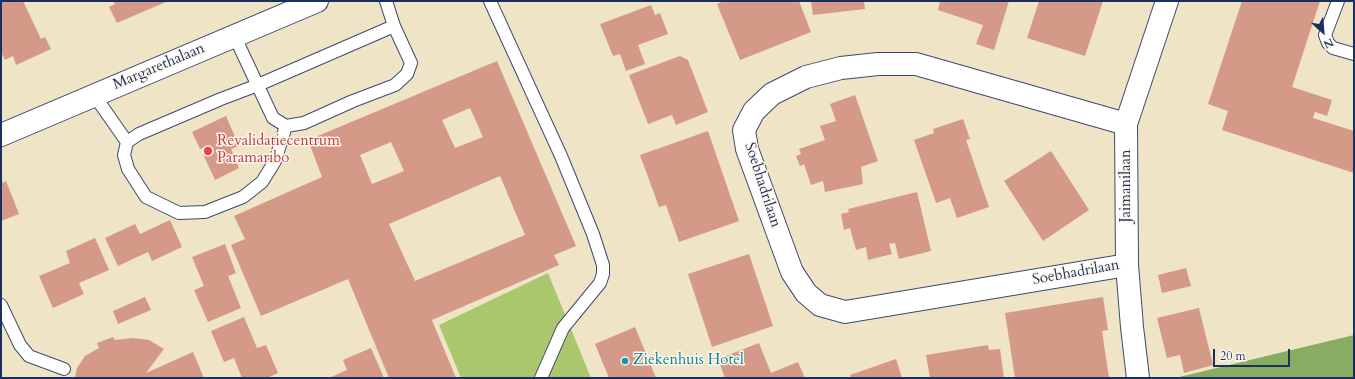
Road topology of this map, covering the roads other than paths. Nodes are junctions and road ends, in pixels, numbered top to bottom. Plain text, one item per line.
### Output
1 (317, 1) edge
2 (386, 1) edge
3 (490, 1) edge
4 (1167, 1) edge
5 (1338, 1) edge
6 (394, 26) junction
7 (234, 35) junction
8 (1354, 54) edge
9 (258, 85) junction
10 (94, 95) junction
11 (1126, 124) junction
12 (286, 126) junction
13 (1, 135) edge
14 (127, 142) junction
15 (1127, 265) junction
16 (1, 305) edge
17 (64, 369) dead end
18 (541, 378) edge
19 (1138, 378) edge

1 - 7 street, Margarethalaan
2 - 6 lane
3 - 18 lane
4 - 11 street, Jaimanilaan
5 - 8 lane
6 - 9 lane
6 - 12 lane
7 - 9 lane
7 - 10 street, Margarethalaan
9 - 12 lane
9 - 14 lane
10 - 13 street, Margarethalaan
10 - 14 lane
11 - 15 street, Jaimanilaan
11 - 15 street, Soebhadrilaan
12 - 14 lane
15 - 19 street, Jaimanilaan
16 - 17 lane

